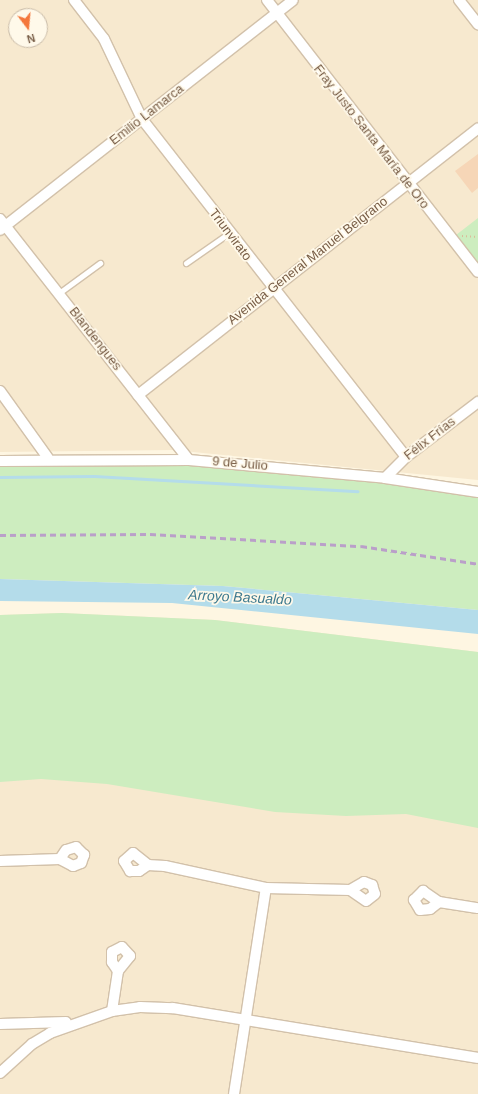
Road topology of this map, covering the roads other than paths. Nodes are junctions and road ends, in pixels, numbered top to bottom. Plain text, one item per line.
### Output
1 (74, 0) edge
2 (267, 0) edge
3 (293, 0) edge
4 (459, 0) edge
5 (274, 14) junction
6 (478, 24) edge
7 (142, 119) junction
8 (478, 128) edge
9 (408, 183) junction
10 (2, 225) edge
11 (229, 232) junction
12 (100, 263) dead end
13 (186, 264) dead end
14 (478, 272) edge
15 (272, 289) junction
16 (59, 293) junction
17 (0, 391) edge
18 (138, 395) junction
19 (478, 402) edge
20 (406, 457) junction
21 (48, 458) junction
22 (189, 460) junction
23 (0, 461) edge
24 (385, 478) junction
25 (478, 492) edge
26 (60, 859) dead end
27 (0, 861) edge
28 (148, 865) dead end
29 (266, 888) junction
30 (350, 890) dead end
31 (439, 902) dead end
32 (478, 908) edge
33 (118, 971) dead end
34 (112, 1011) junction
35 (245, 1020) junction
36 (78, 1021) junction
37 (0, 1024) edge
38 (26, 1025) junction
39 (32, 1044) junction
40 (478, 1058) edge
41 (0, 1073) edge
42 (234, 1094) edge

1 - 7 street, Triunvirato
2 - 5 street, Fray Justo Santa María de Oro
3 - 5 street, Emilio Lamarca
4 - 6 street
5 - 7 street, Emilio Lamarca
5 - 9 street, Fray Justo Santa María de Oro
7 - 10 street, Emilio Lamarca
7 - 11 street, Triunvirato
8 - 9 street, Avenida General Manuel Belgrano
9 - 14 street, Fray Justo Santa María de Oro
9 - 15 street, Avenida General Manuel Belgrano
10 - 16 street, Blandengues
11 - 13 lane
11 - 15 street, Triunvirato
12 - 16 lane
15 - 18 street, Avenida General Manuel Belgrano
15 - 20 street, Triunvirato
16 - 18 street, Blandengues
17 - 21 street
18 - 22 street, Blandengues
19 - 20 street, Félix Frías
20 - 24 street, Félix Frías
21 - 22 street, 9 de Julio
21 - 23 street, 9 de Julio
22 - 24 street, 9 de Julio
24 - 25 street, 9 de Julio
26 - 27 street
28 - 29 street
29 - 30 street
29 - 35 street
31 - 32 street
33 - 34 street
34 - 35 street
34 - 36 street
35 - 40 street
35 - 42 street
36 - 38 street
36 - 39 street
37 - 38 street
38 - 39 street
39 - 41 street

